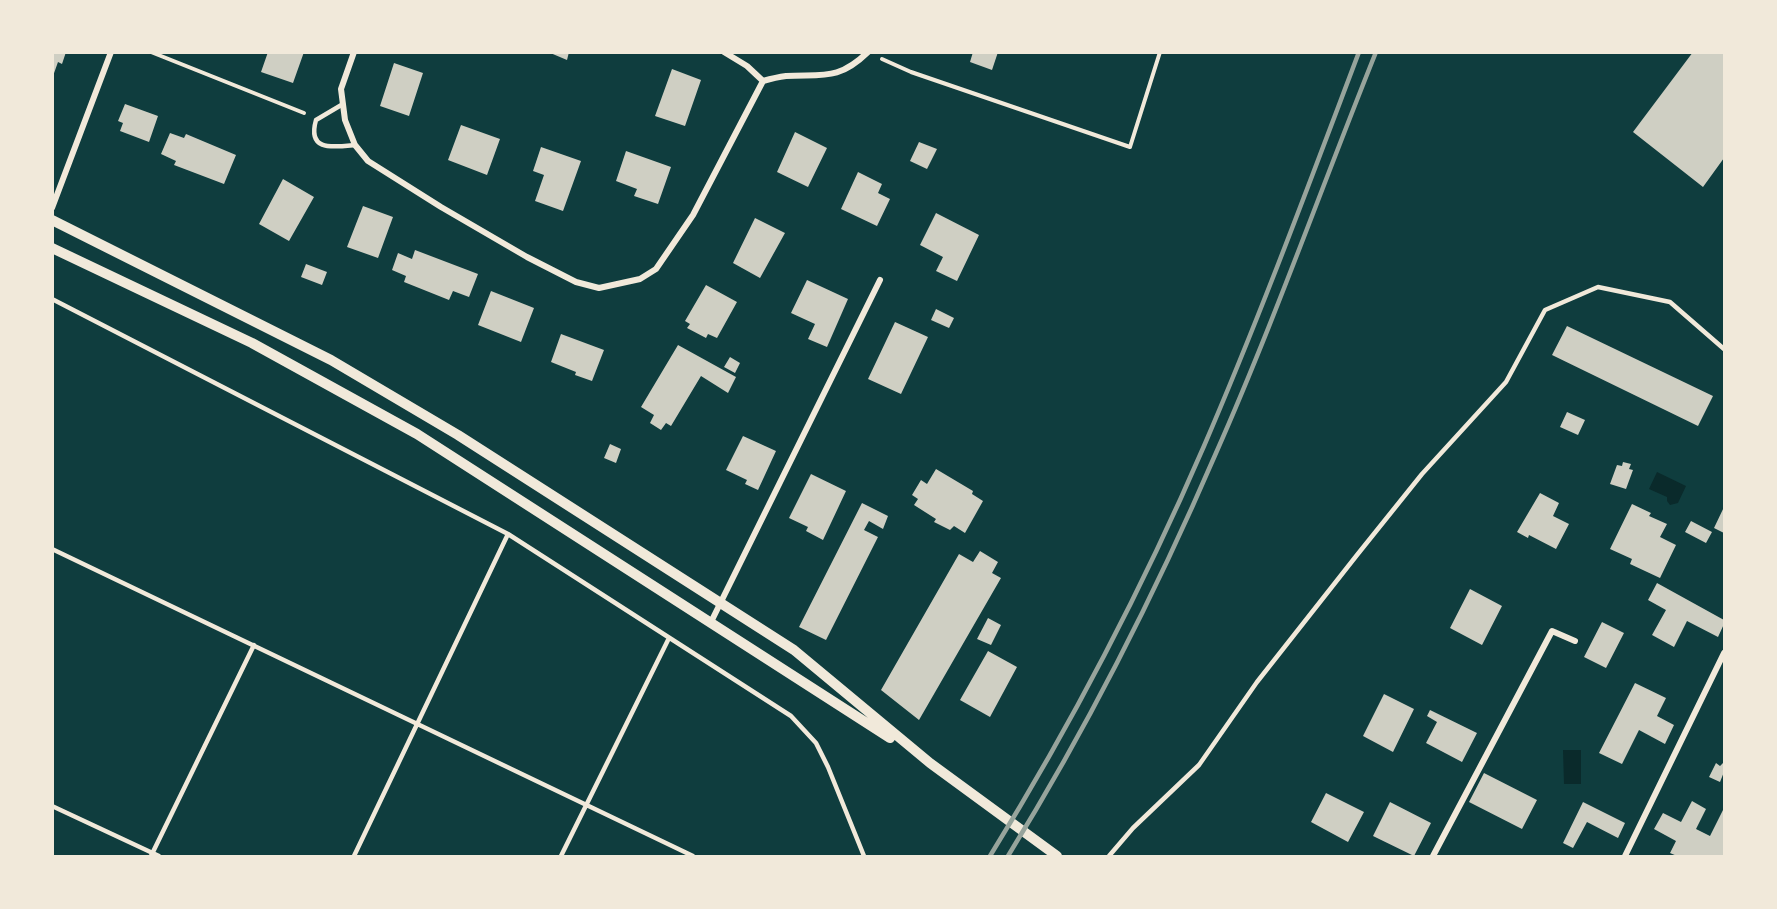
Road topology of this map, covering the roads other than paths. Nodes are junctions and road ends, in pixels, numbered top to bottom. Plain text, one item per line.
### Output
1 (111, 52) edge
2 (354, 52) edge
3 (724, 52) edge
4 (868, 53) edge
5 (763, 81) junction
6 (343, 104) junction
7 (355, 145) junction
8 (52, 207) edge
9 (52, 220) edge
10 (52, 248) edge
11 (880, 280) dead end
12 (52, 300) edge
13 (1725, 349) edge
14 (508, 534) junction
15 (52, 549) edge
16 (721, 603) junction
17 (711, 622) junction
18 (669, 638) junction
19 (1575, 641) dead end
20 (254, 645) junction
21 (1725, 653) edge
22 (417, 724) junction
23 (930, 763) junction
24 (587, 805) junction
25 (52, 806) edge
26 (152, 855) edge
27 (159, 856) edge
28 (354, 856) edge
29 (561, 856) edge
30 (693, 856) edge
31 (864, 856) edge
32 (1057, 856) edge
33 (1109, 856) edge
34 (1433, 856) edge
35 (1625, 856) edge

1 - 8 street
2 - 6 street
3 - 5 street
4 - 5 street
5 - 7 street
6 - 7 street
6 - 7 lane
9 - 16 street
10 - 17 street
11 - 16 street
12 - 14 lane
13 - 33 lane
14 - 18 lane
14 - 22 lane
15 - 20 lane
16 - 17 street
16 - 23 street
17 - 23 street
18 - 24 lane
18 - 31 lane
19 - 34 street
20 - 22 lane
20 - 26 lane
21 - 35 street
22 - 24 lane
22 - 28 lane
23 - 32 street
24 - 29 lane
24 - 30 lane
25 - 26 lane
26 - 27 lane

